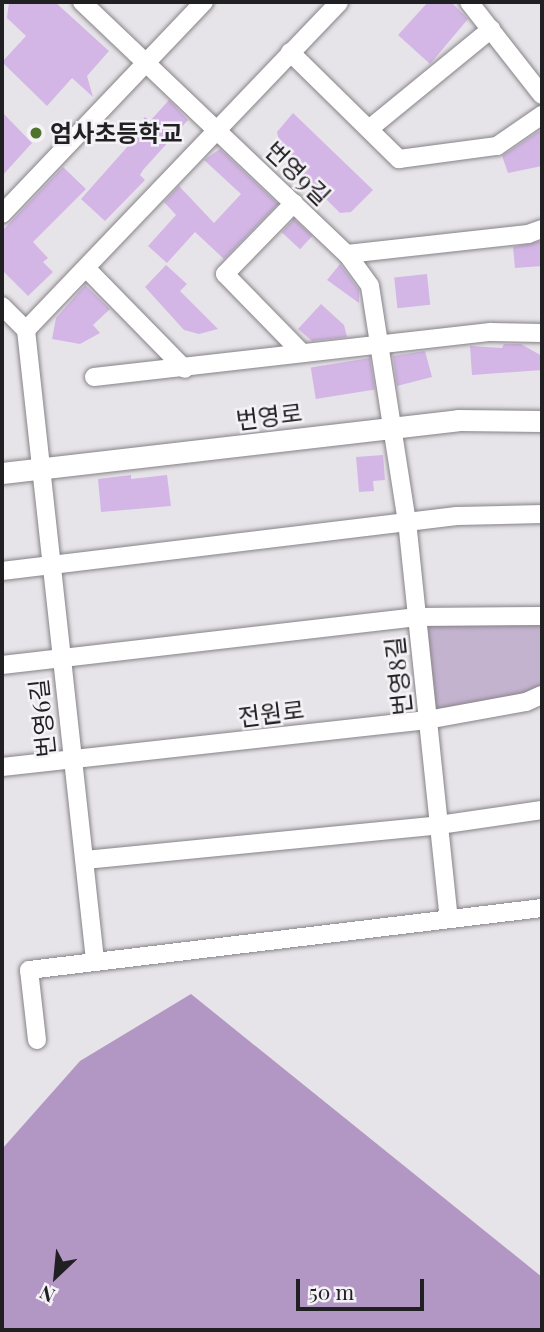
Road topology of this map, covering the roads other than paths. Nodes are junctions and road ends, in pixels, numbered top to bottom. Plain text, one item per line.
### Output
1 (82, 2) edge
2 (204, 2) edge
3 (339, 2) edge
4 (469, 2) edge
5 (491, 29) junction
6 (290, 52) junction
7 (144, 64) junction
8 (542, 95) edge
9 (542, 115) edge
10 (216, 129) junction
11 (369, 129) junction
12 (294, 203) junction
13 (2, 214) edge
14 (542, 229) edge
15 (347, 254) junction
16 (86, 268) junction
17 (2, 306) edge
18 (26, 330) junction
19 (542, 333) edge
20 (382, 344) junction
21 (301, 352) junction
22 (185, 369) junction
23 (94, 377) dead end
24 (542, 421) edge
25 (393, 428) junction
26 (42, 470) junction
27 (2, 473) edge
28 (542, 514) edge
29 (407, 521) junction
30 (51, 566) junction
31 (2, 571) edge
32 (542, 616) edge
33 (417, 617) junction
34 (60, 659) junction
35 (2, 665) edge
36 (542, 695) edge
37 (427, 720) junction
38 (72, 761) junction
39 (2, 767) edge
40 (542, 810) edge
41 (439, 825) junction
42 (85, 860) junction
43 (542, 908) edge
44 (449, 919) junction
45 (95, 960) junction
46 (37, 1040) dead end

1 - 7 street, 번영9길
2 - 7 street
3 - 6 street
4 - 5 street
5 - 8 street
5 - 11 street
6 - 10 street
6 - 11 street
7 - 10 street, 번영9길
7 - 13 street
9 - 11 street
10 - 12 street, 번영9길
10 - 16 street
12 - 15 street, 번영9길
12 - 21 street
14 - 15 street
15 - 20 street, 번영9길
16 - 18 street
16 - 22 street
17 - 18 street
18 - 26 street, 번영6길
19 - 20 street
20 - 21 street
20 - 25 street, 번영9길
21 - 22 street
22 - 23 street
24 - 25 street, 번영로
25 - 26 street, 번영로
25 - 29 street, 번영8길
26 - 27 street, 번영로
26 - 30 street, 번영6길
28 - 29 street
29 - 30 street
29 - 33 street, 번영8길
30 - 31 street
30 - 34 street, 번영6길
32 - 33 street
33 - 34 street
33 - 37 street, 번영8길
34 - 35 street
34 - 38 street, 번영6길
36 - 37 street, 전원로
37 - 38 street, 전원로
37 - 41 street, 번영8길
38 - 39 street, 전원로
38 - 42 street, 번영6길
40 - 41 street
41 - 42 street
41 - 44 street, 번영8길
42 - 45 street, 번영6길
43 - 44 street
44 - 45 street
45 - 46 street

